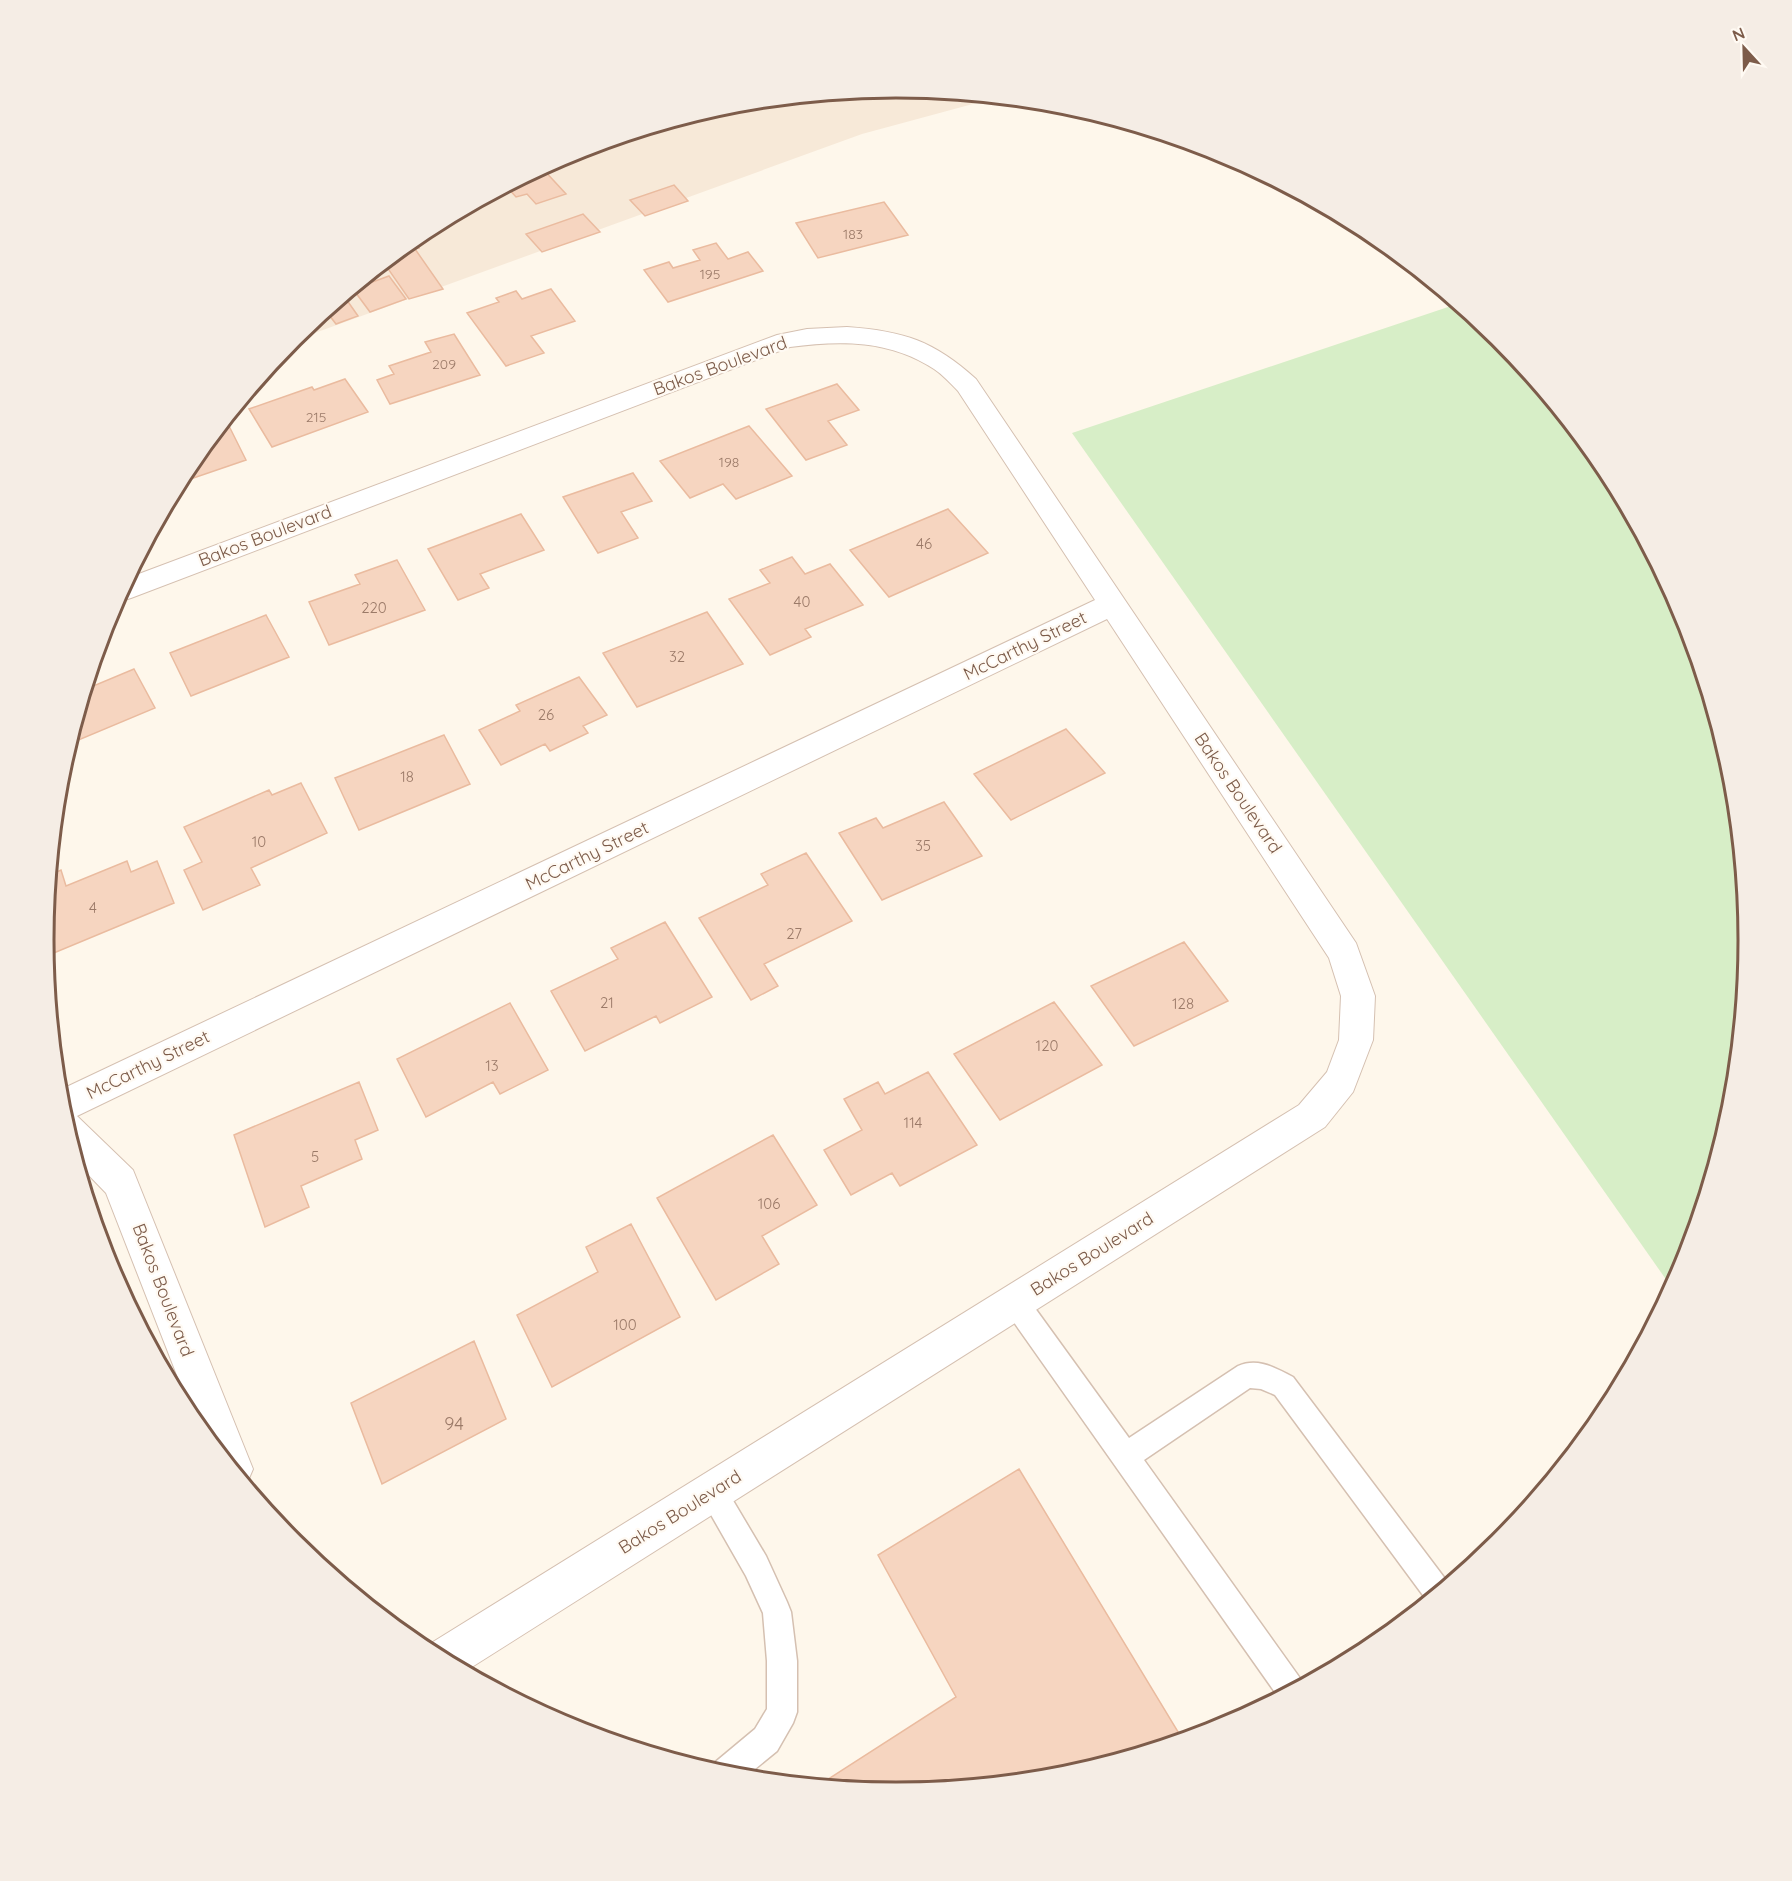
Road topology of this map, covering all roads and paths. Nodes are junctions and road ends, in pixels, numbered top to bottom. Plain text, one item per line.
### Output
1 (132, 587) edge
2 (1113, 604) junction
3 (70, 1102) edge
4 (79, 1141) edge
5 (1015, 1302) junction
6 (224, 1448) edge
7 (1125, 1457) junction
8 (712, 1492) junction
9 (1434, 1588) edge
10 (451, 1655) edge
11 (1288, 1685) edge
12 (734, 1766) edge

1 - 2 street, Bakos Boulevard
2 - 3 street, McCarthy Street
2 - 5 street, Bakos Boulevard
4 - 6 street, Bakos Boulevard
5 - 7 lane
5 - 8 street, Bakos Boulevard
7 - 9 lane
7 - 11 lane
8 - 10 street, Bakos Boulevard
8 - 12 lane

